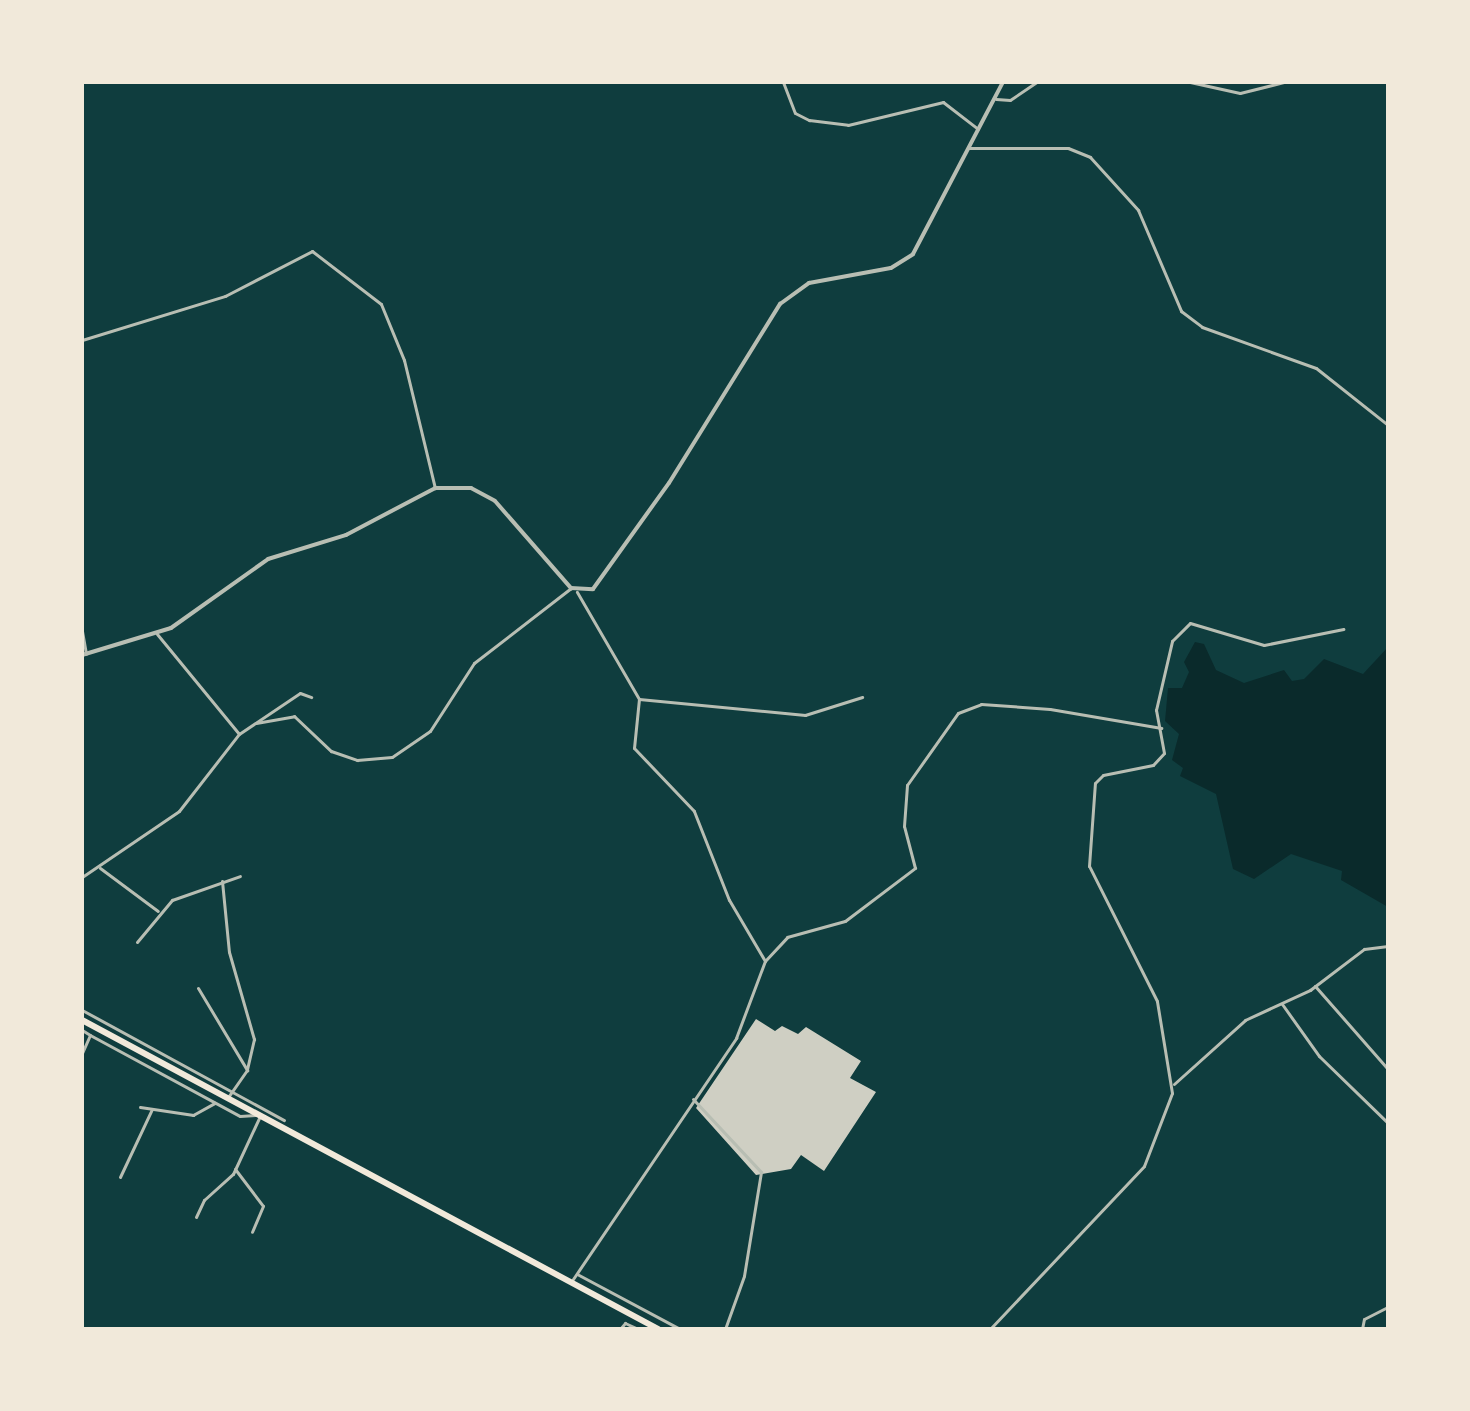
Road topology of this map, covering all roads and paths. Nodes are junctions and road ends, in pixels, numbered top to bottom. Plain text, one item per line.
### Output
1 (783, 82) edge
2 (1003, 82) edge
3 (1037, 82) edge
4 (1190, 82) edge
5 (1284, 82) edge
6 (996, 99) junction
7 (978, 129) junction
8 (968, 148) junction
9 (82, 340) edge
10 (1388, 425) edge
11 (435, 488) junction
12 (571, 588) junction
13 (577, 592) junction
14 (1343, 629) dead end
15 (82, 631) edge
16 (157, 634) junction
17 (84, 655) edge
18 (311, 697) dead end
19 (862, 697) dead end
20 (639, 699) junction
21 (256, 723) junction
22 (1163, 729) junction
23 (239, 734) junction
24 (100, 868) junction
25 (240, 876) dead end
26 (82, 877) edge
27 (222, 881) junction
28 (159, 911) junction
29 (137, 942) dead end
30 (1388, 946) edge
31 (765, 961) junction
32 (1315, 986) junction
33 (198, 988) dead end
34 (1282, 1004) junction
35 (82, 1010) edge
36 (82, 1020) edge
37 (82, 1030) edge
38 (90, 1035) junction
39 (162, 1049) junction
40 (82, 1053) edge
41 (158, 1055) dead end
42 (1388, 1069) edge
43 (247, 1070) junction
44 (1174, 1084) junction
45 (229, 1096) junction
46 (693, 1099) junction
47 (215, 1103) junction
48 (140, 1107) dead end
49 (152, 1109) junction
50 (258, 1116) junction
51 (284, 1120) dead end
52 (1388, 1123) edge
53 (235, 1169) junction
54 (120, 1177) dead end
55 (196, 1217) dead end
56 (252, 1232) dead end
57 (577, 1274) junction
58 (571, 1282) junction
59 (1388, 1307) edge
60 (620, 1329) edge
61 (638, 1329) edge
62 (658, 1329) edge
63 (680, 1329) edge
64 (725, 1329) edge
65 (990, 1329) edge
66 (1362, 1329) edge

1 - 7 street
2 - 6 street
3 - 6 street
4 - 5 street
6 - 7 street
7 - 8 street
8 - 10 street
8 - 13 street
9 - 11 street
11 - 12 street
11 - 16 street
12 - 13 street
12 - 21 street
13 - 20 street
14 - 22 street
15 - 17 street
16 - 17 street
16 - 23 street
18 - 21 street
19 - 20 street
20 - 31 street
21 - 23 street
22 - 31 street
22 - 44 street
23 - 24 street
24 - 26 street
24 - 28 street
25 - 27 street
27 - 28 street
27 - 43 street
28 - 29 street
30 - 32 street
31 - 46 street
32 - 34 street
32 - 42 street
33 - 43 street
34 - 44 street
34 - 52 street
35 - 39 street
36 - 45 highway
37 - 38 street
38 - 40 street
38 - 47 street
39 - 41 street
39 - 45 street
43 - 45 street
44 - 65 street
45 - 50 highway
45 - 51 street
46 - 57 street
46 - 64 street
47 - 49 street
47 - 50 street
48 - 49 street
49 - 54 street
50 - 53 street
50 - 58 highway
53 - 55 street
53 - 56 street
57 - 58 street
57 - 63 street
58 - 62 highway
59 - 66 street
60 - 61 street

